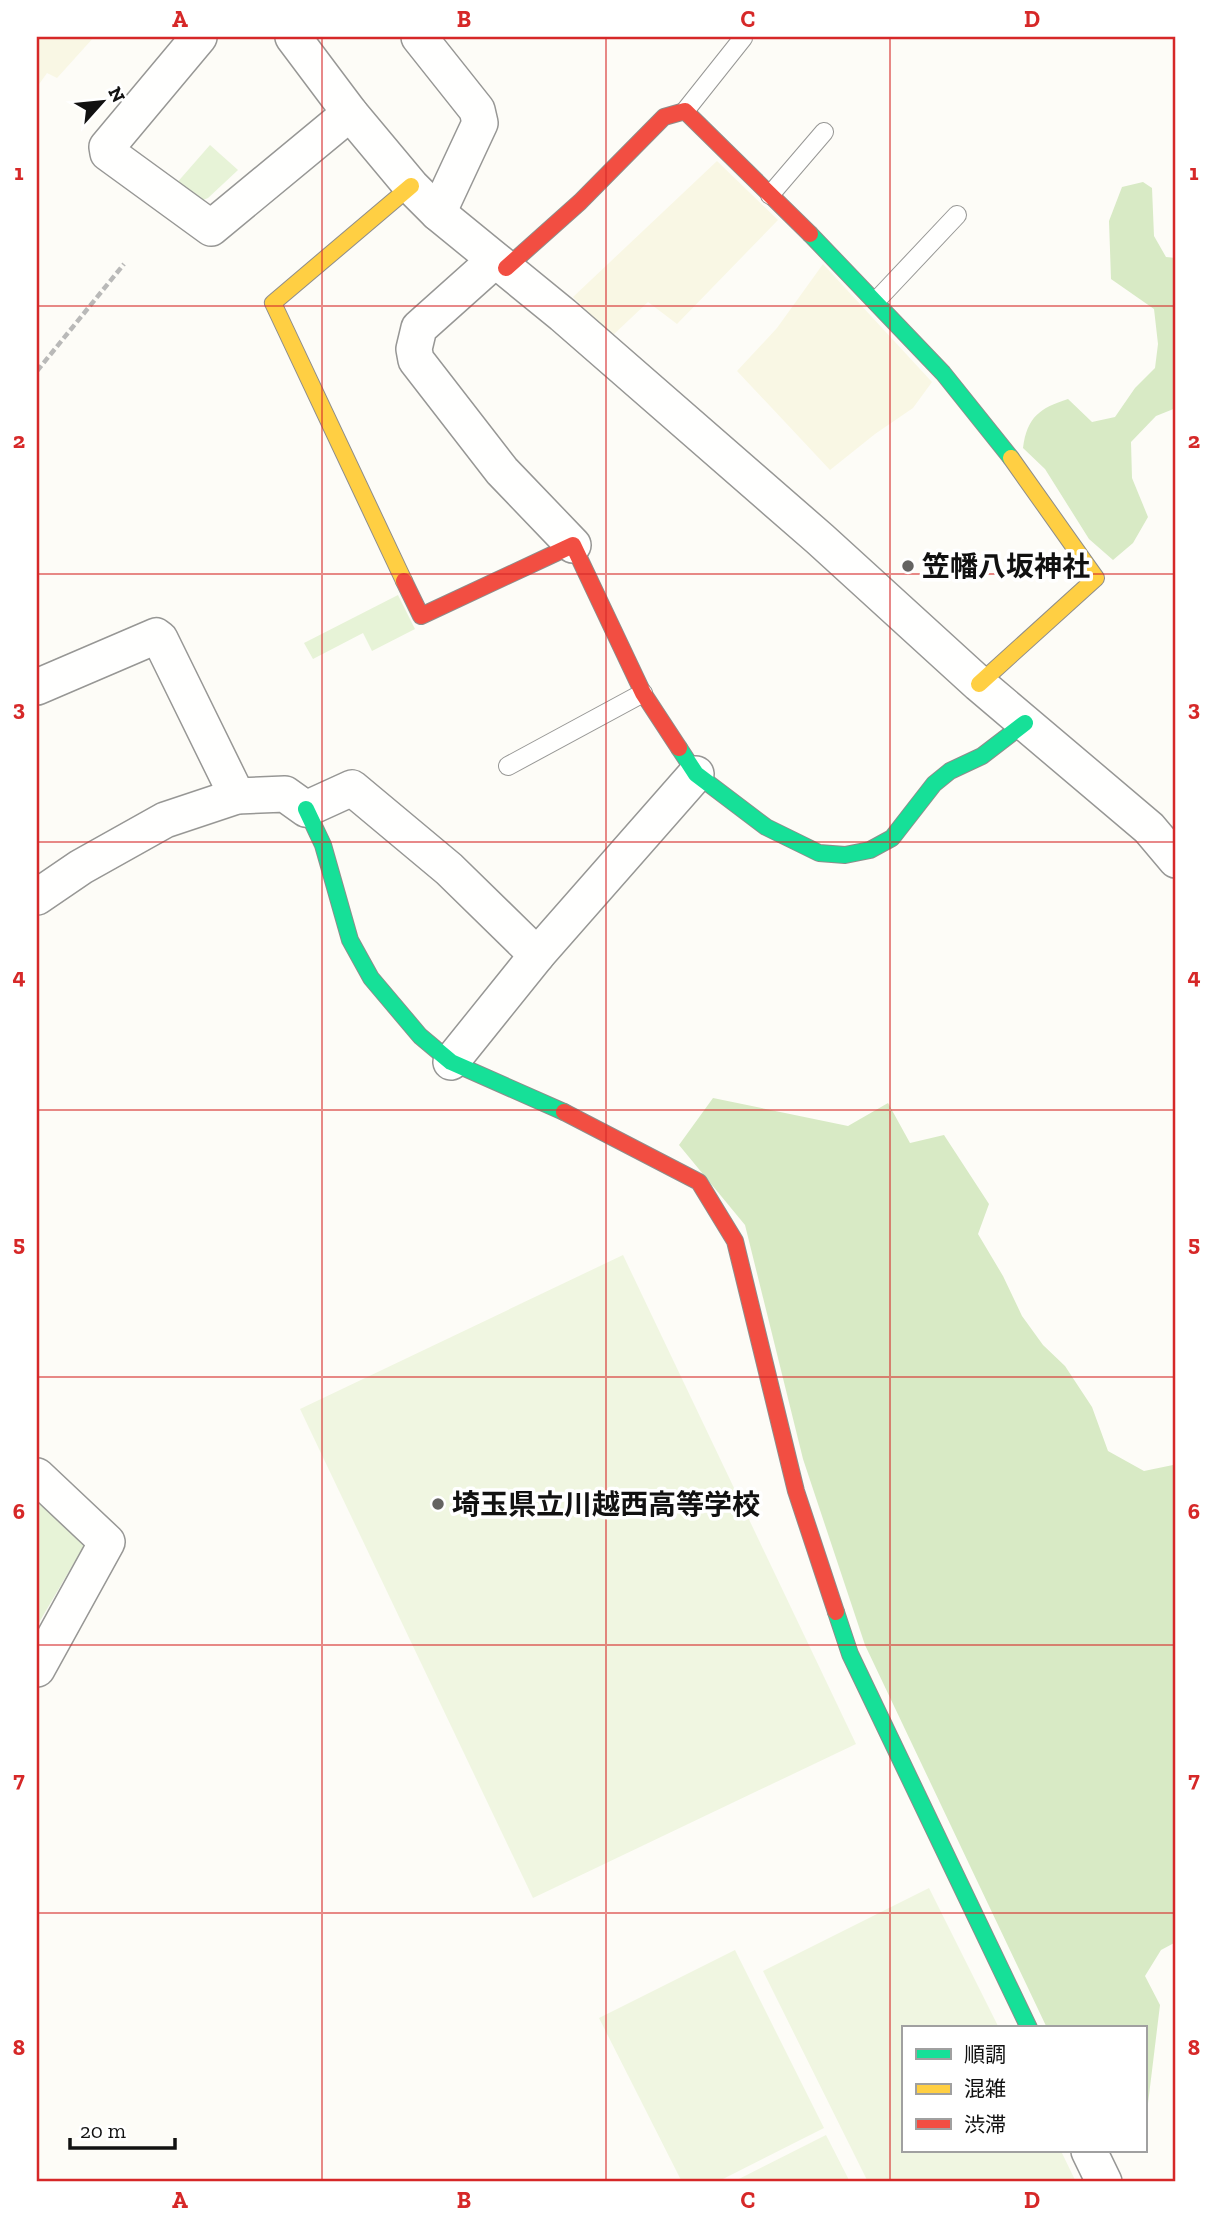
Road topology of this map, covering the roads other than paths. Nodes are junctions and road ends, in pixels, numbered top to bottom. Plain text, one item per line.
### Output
1 (199, 37) edge
2 (293, 37) edge
3 (419, 37) edge
4 (743, 38) dead end
5 (685, 111) junction
6 (350, 113) junction
7 (824, 132) dead end
8 (411, 186) junction
9 (770, 195) junction
10 (438, 213) junction
11 (957, 215) dead end
12 (501, 264) junction
13 (876, 301) junction
14 (573, 545) junction
15 (979, 684) junction
16 (37, 687) edge
17 (643, 693) junction
18 (1025, 723) junction
19 (508, 766) dead end
20 (696, 774) junction
21 (237, 796) junction
22 (306, 809) junction
23 (1176, 860) edge
24 (37, 897) edge
25 (537, 955) junction
26 (451, 1062) junction
27 (37, 1476) edge
28 (37, 1669) edge
29 (1028, 2026) edge
30 (1089, 2152) edge
31 (1104, 2182) edge

1 - 6 street
2 - 6 street
3 - 10 street
4 - 5 lane
5 - 9 street
5 - 12 street
6 - 8 street
7 - 9 lane
8 - 10 street
8 - 14 street
9 - 13 street
10 - 12 street
11 - 13 lane
12 - 14 street
12 - 15 street
13 - 15 street
14 - 17 street
15 - 18 street
16 - 21 street
17 - 19 lane
17 - 20 street
18 - 20 street
18 - 23 street
20 - 25 street
21 - 22 street
21 - 24 street
22 - 25 street
22 - 26 street
25 - 26 street
26 - 29 street
27 - 28 street
30 - 31 street

